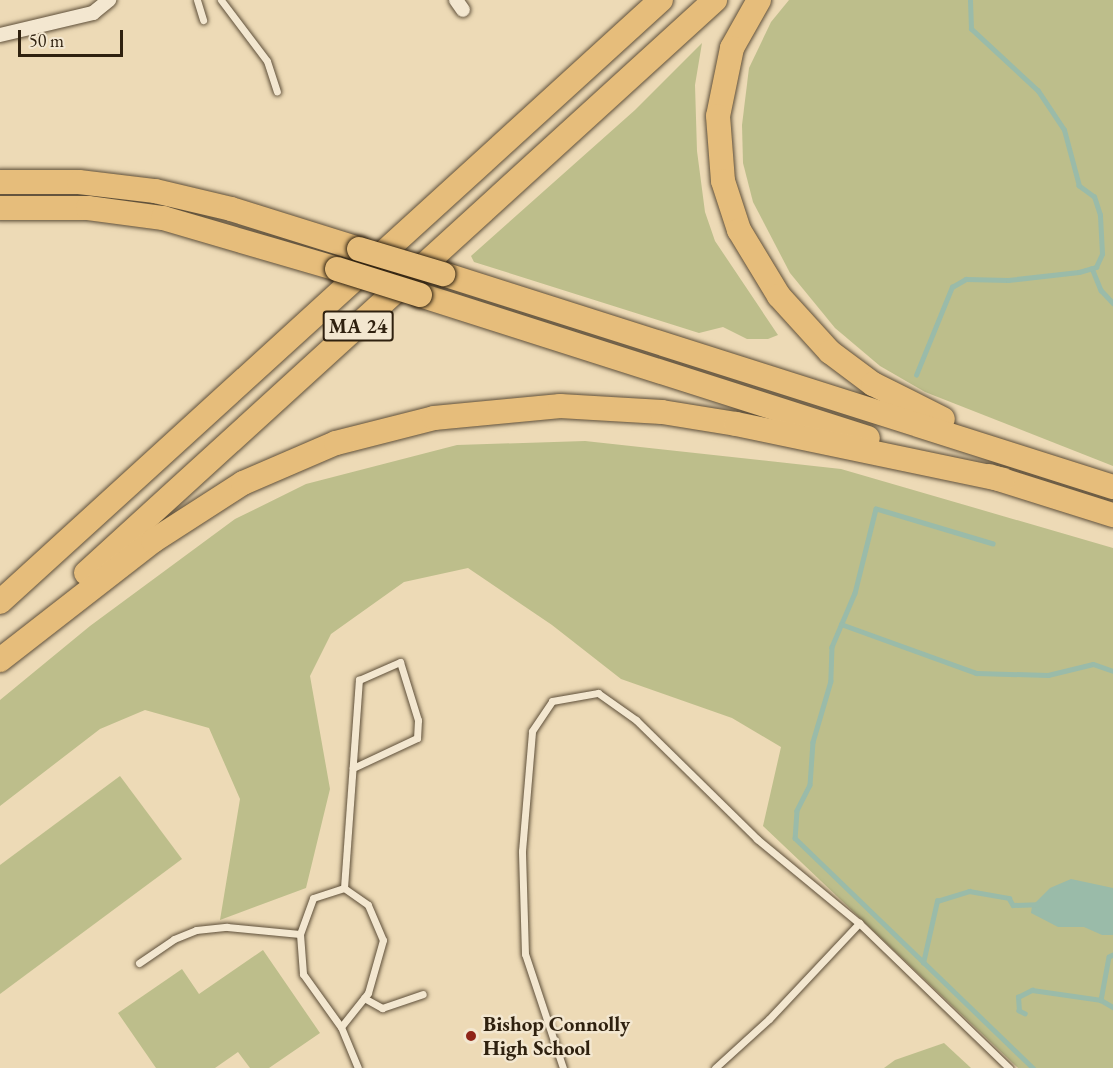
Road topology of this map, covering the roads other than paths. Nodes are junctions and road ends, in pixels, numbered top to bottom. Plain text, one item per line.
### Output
1 (109, 0) edge
2 (197, 0) edge
3 (221, 0) edge
4 (661, 0) edge
5 (715, 0) edge
6 (759, 0) edge
7 (203, 20) dead end
8 (0, 35) edge
9 (277, 91) dead end
10 (0, 182) edge
11 (0, 208) edge
12 (1086, 479) junction
13 (1003, 480) junction
14 (1113, 487) edge
15 (1113, 515) edge
16 (87, 524) junction
17 (0, 592) edge
18 (0, 602) edge
19 (0, 651) edge
20 (0, 660) edge
21 (353, 768) junction
22 (344, 888) junction
23 (859, 923) junction
24 (300, 934) junction
25 (139, 963) dead end
26 (423, 994) dead end
27 (364, 998) junction
28 (341, 1027) junction
29 (358, 1068) edge
30 (563, 1068) edge
31 (715, 1068) edge
32 (1009, 1068) edge

1 - 8 street
2 - 7 lane
3 - 9 lane
4 - 16 highway, MA 24
5 - 19 highway, MA 24
6 - 12 highway
10 - 12 highway, bridge
11 - 13 highway, bridge
12 - 14 highway
13 - 15 highway
13 - 20 highway
16 - 17 highway
16 - 18 highway, MA 24
21 - 21 lane
21 - 22 lane
22 - 24 lane
22 - 27 lane
23 - 30 lane
23 - 31 lane
23 - 32 lane
24 - 25 lane
24 - 28 lane
26 - 27 lane
27 - 28 lane
28 - 29 lane

